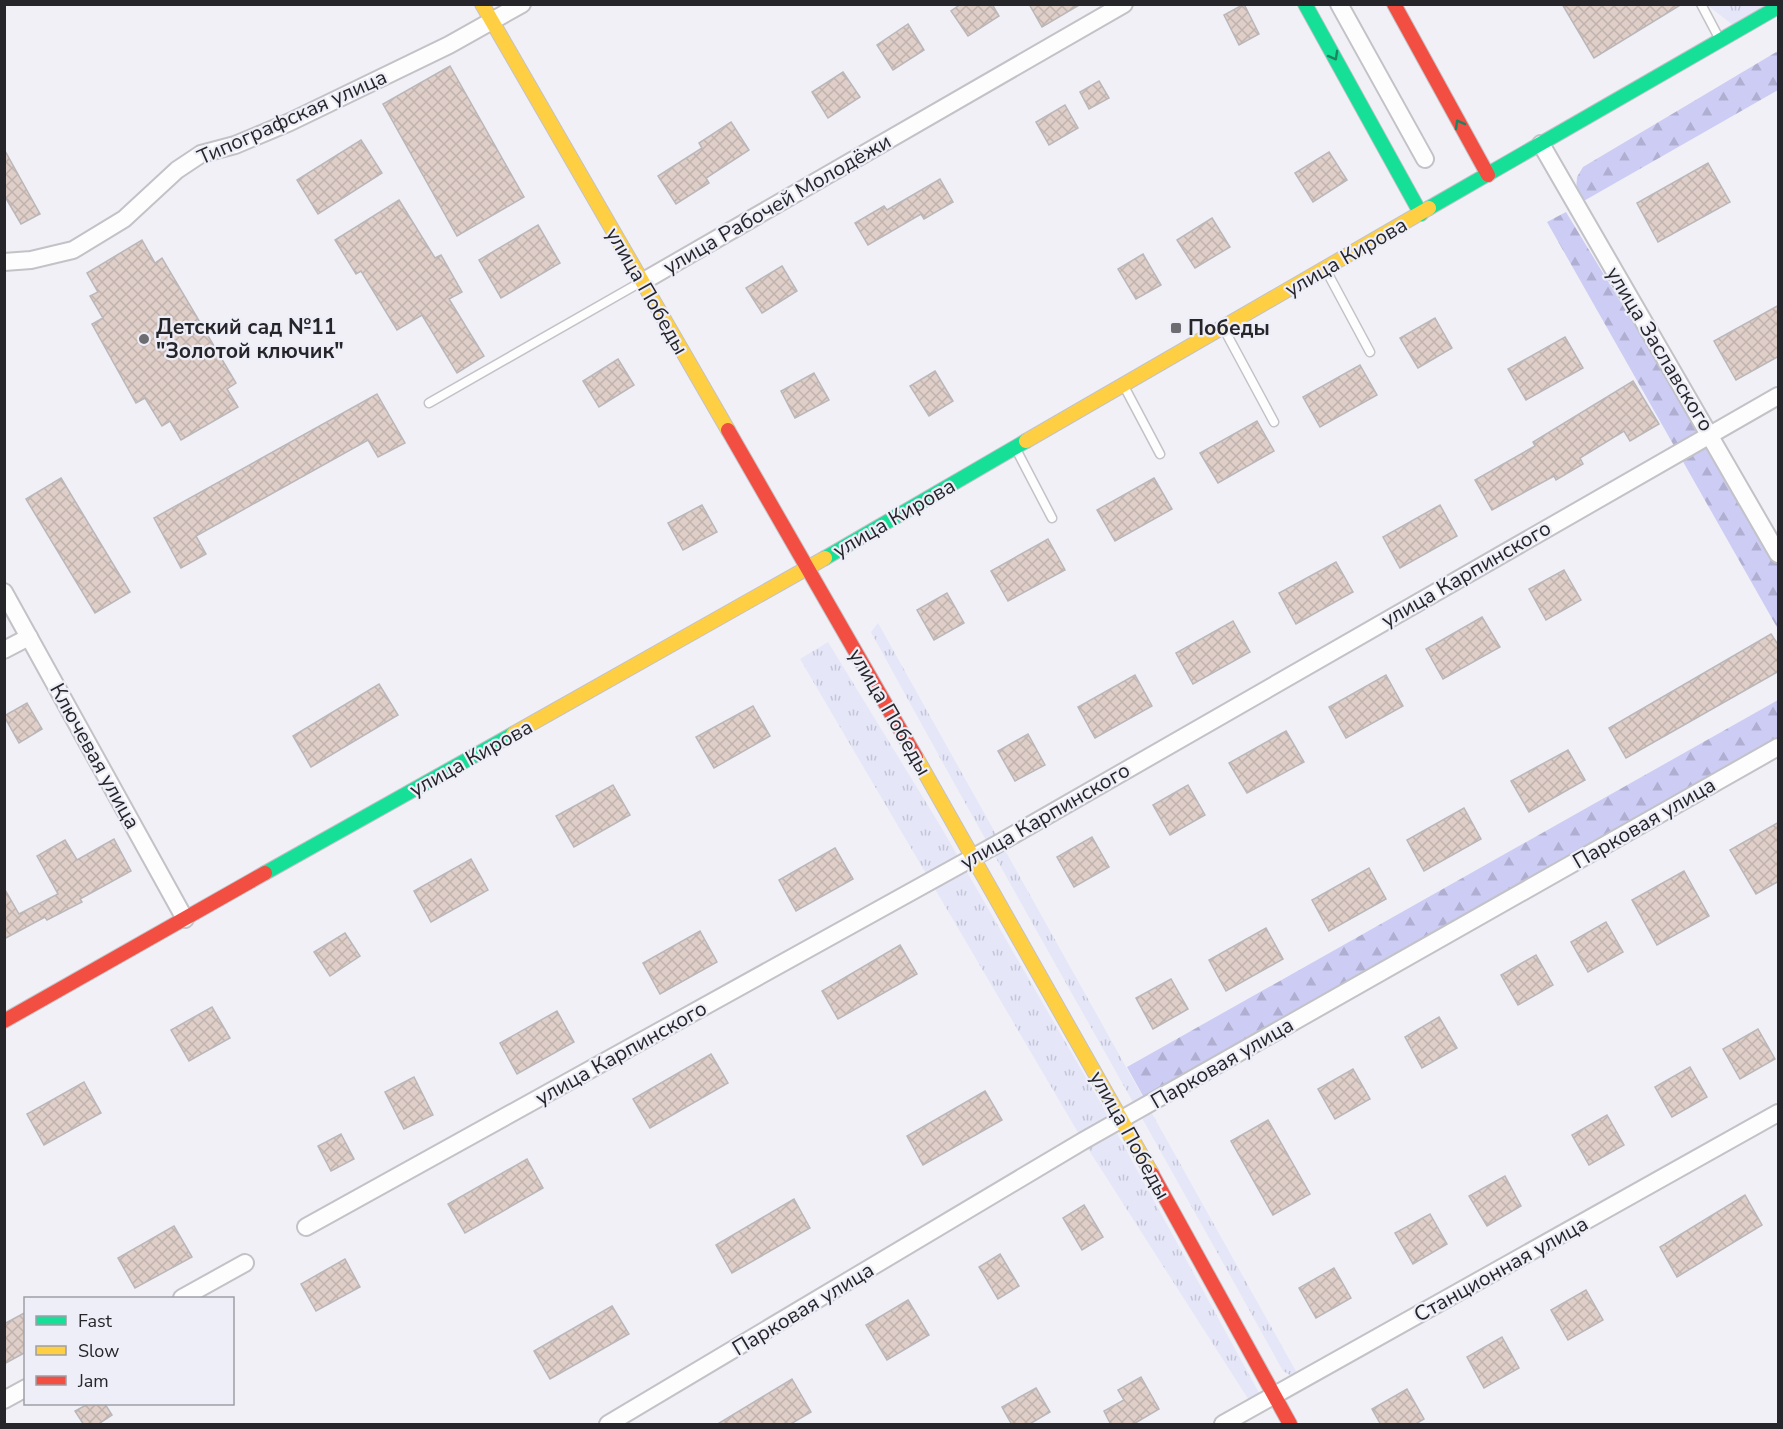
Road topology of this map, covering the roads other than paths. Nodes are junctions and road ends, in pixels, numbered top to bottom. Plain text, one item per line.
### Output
1 (482, 4) edge
2 (522, 4) edge
3 (1124, 4) edge
4 (1305, 4) edge
5 (1339, 4) edge
6 (1394, 4) edge
7 (1701, 4) edge
8 (1779, 7) edge
9 (492, 22) junction
10 (1721, 40) junction
11 (1541, 144) junction
12 (1425, 159) dead end
13 (1488, 175) junction
14 (1421, 214) junction
15 (4, 262) edge
16 (1326, 269) junction
17 (642, 282) junction
18 (1224, 327) junction
19 (1370, 352) dead end
20 (1124, 385) junction
21 (1779, 396) edge
22 (429, 403) dead end
23 (1274, 422) dead end
24 (1710, 434) junction
25 (1016, 448) junction
26 (1160, 454) dead end
27 (1052, 518) dead end
28 (1779, 554) edge
29 (807, 568) junction
30 (4, 592) edge
31 (28, 637) junction
32 (4, 650) edge
33 (1779, 747) edge
34 (974, 857) junction
35 (185, 919) junction
36 (4, 1020) edge
37 (1779, 1113) edge
38 (1122, 1120) junction
39 (306, 1227) dead end
40 (245, 1263) dead end
41 (186, 1297) edge
42 (24, 1389) edge
43 (1276, 1395) junction
44 (4, 1400) edge
45 (608, 1425) edge
46 (1223, 1425) edge
47 (1290, 1425) edge

1 - 9 main road, улица Победы
2 - 9 street, Типографская улица
3 - 17 street, улица Рабочей Молодёжи
4 -> 14 main road
5 - 12 street
13 -> 6 main road
7 - 10 lane
8 - 10 main road, улица Кирова
9 - 15 street, Типографская улица
9 - 17 main road, улица Победы
10 - 11 main road, улица Кирова
11 - 13 main road, улица Кирова
11 - 24 street, улица Заславского
13 - 14 main road, улица Кирова
14 - 16 main road, улица Кирова
16 - 18 main road, улица Кирова
16 - 19 lane
17 - 22 lane, улица Рабочей Молодёжи
17 - 29 main road, улица Победы
18 - 20 main road, улица Кирова
18 - 23 lane
20 - 25 main road, улица Кирова
20 - 26 lane
21 - 24 street, улица Карпинского
24 - 28 street, улица Заславского
24 - 34 street, улица Карпинского
25 - 27 lane
25 - 29 main road, улица Кирова
29 - 34 main road, улица Победы
29 - 35 main road, улица Кирова
30 - 31 street, Ключевая улица
31 - 32 street
31 - 35 street, Ключевая улица
33 - 38 street, Парковая улица
34 - 38 main road, улица Победы
34 - 39 street, улица Карпинского
35 - 36 main road, улица Кирова
37 - 43 street, Станционная улица
38 - 43 main road, улица Победы
38 - 45 street, Парковая улица
40 - 41 street
42 - 44 street
43 - 46 street, Станционная улица
43 - 47 main road, улица Победы

